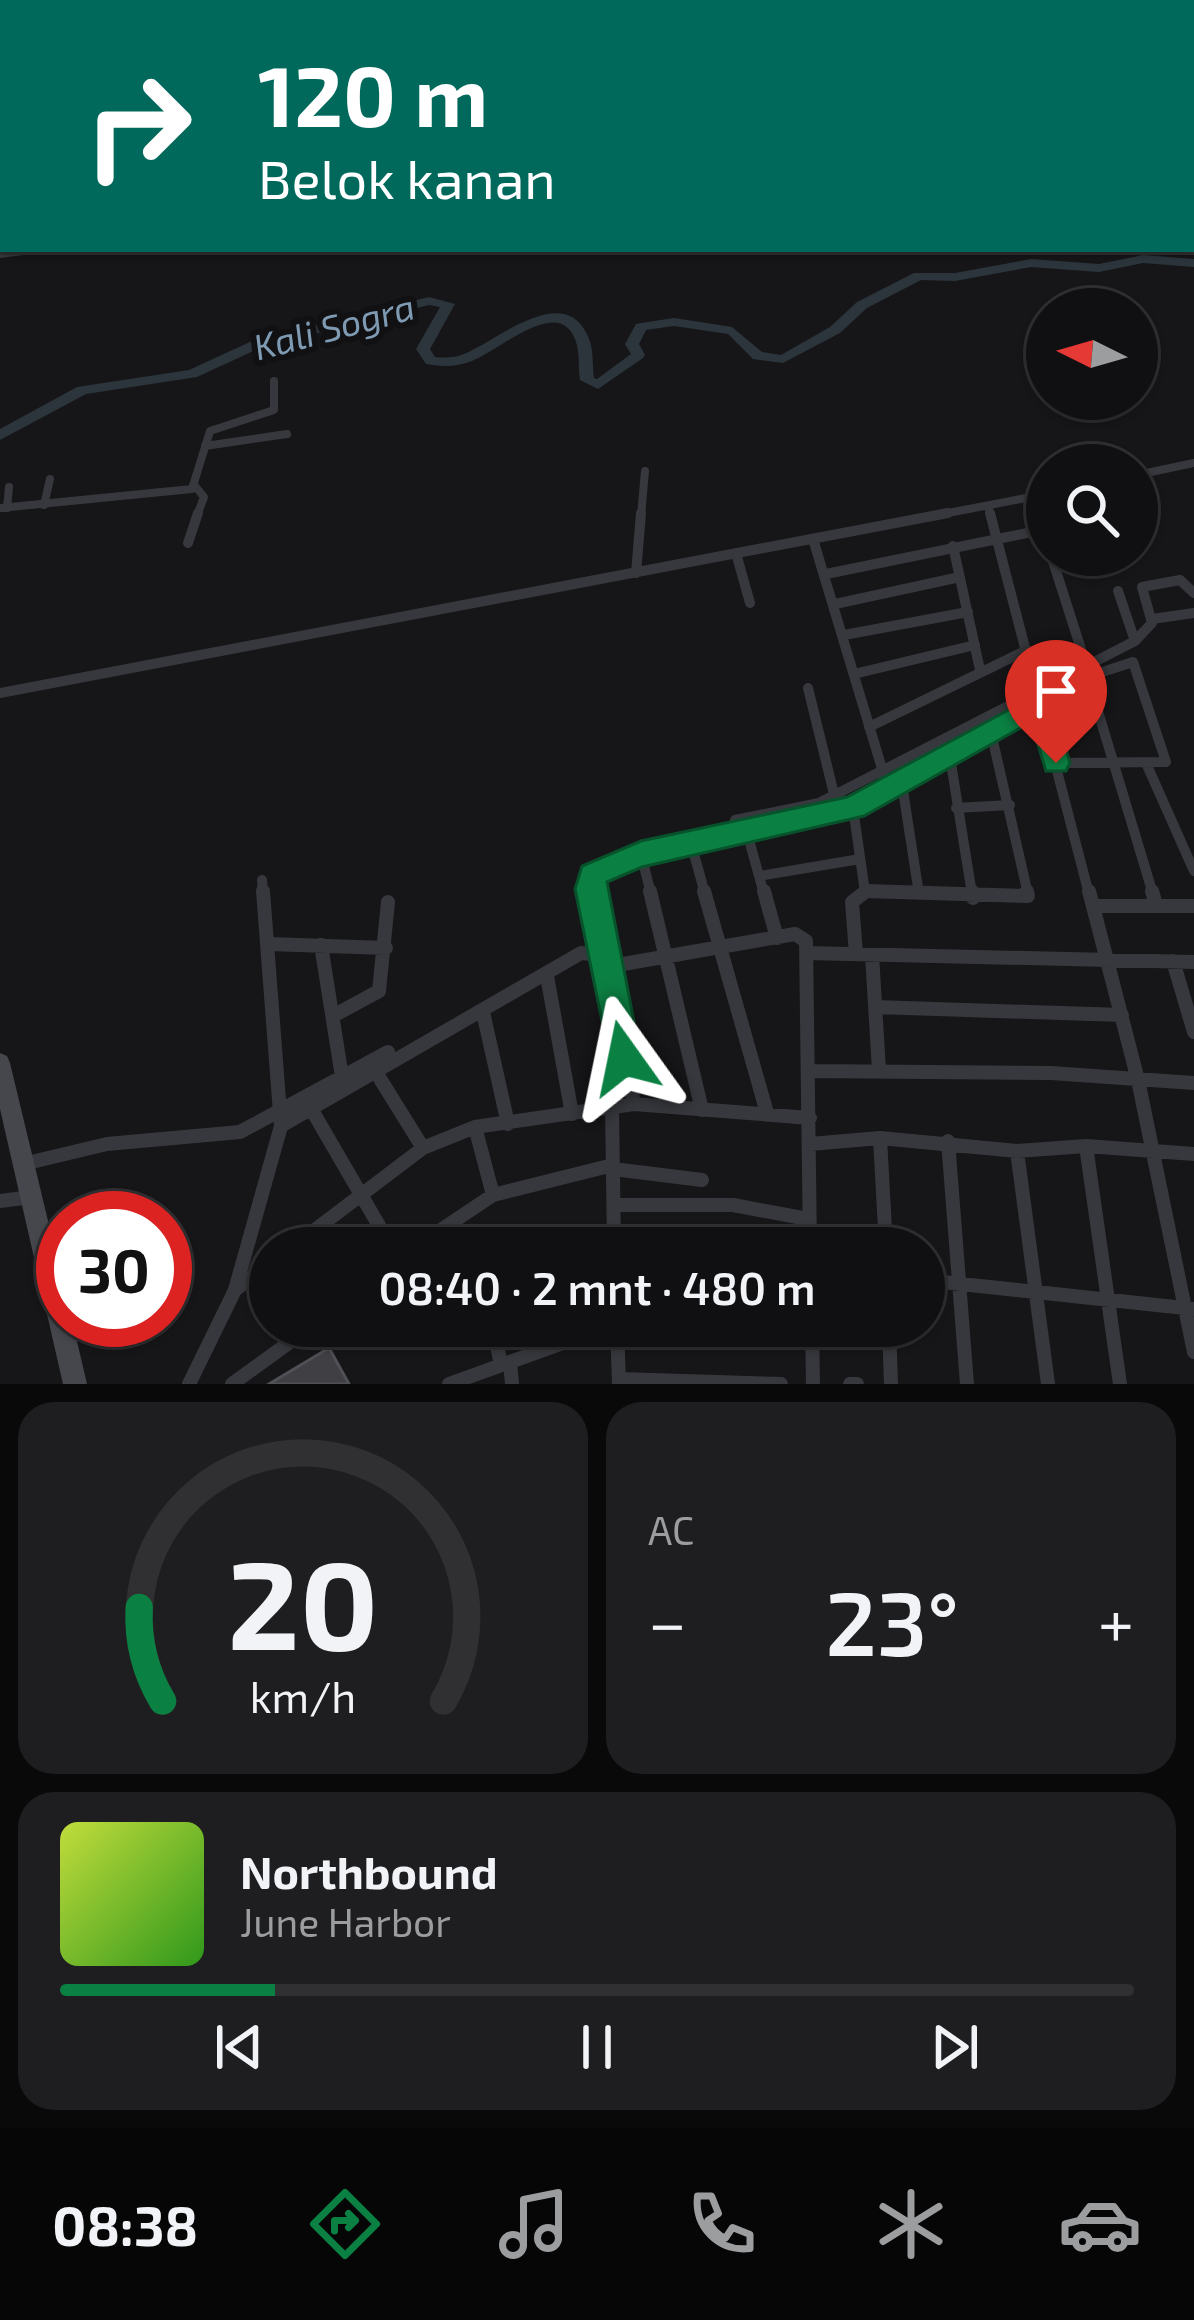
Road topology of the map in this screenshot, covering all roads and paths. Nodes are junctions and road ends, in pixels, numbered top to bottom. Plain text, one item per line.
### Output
1 (274, 381) dead end
2 (287, 434) dead end
3 (205, 446) junction
4 (1194, 464) edge
5 (645, 471) dead end
6 (1158, 471) edge
7 (50, 479) dead end
8 (195, 486) junction
9 (9, 487) dead end
10 (1026, 498) edge
11 (44, 506) junction
12 (988, 506) junction
13 (4, 508) edge
14 (1026, 535) edge
15 (998, 538) junction
16 (813, 539) junction
17 (188, 543) dead end
18 (953, 546) junction
19 (736, 553) junction
20 (636, 573) junction
21 (826, 574) junction
22 (1057, 576) edge
23 (960, 577) junction
24 (1118, 591) dead end
25 (1194, 593) edge
26 (750, 603) dead end
27 (835, 604) junction
28 (968, 613) junction
29 (1194, 613) edge
30 (1152, 619) junction
31 (844, 635) junction
32 (1136, 641) junction
33 (975, 645) junction
34 (1027, 650) junction
35 (980, 670) junction
36 (1087, 672) junction
37 (854, 674) junction
38 (808, 688) dead end
39 (0, 693) edge
40 (1038, 697) junction
41 (869, 727) junction
42 (990, 728) junction
43 (950, 757) junction
44 (1113, 762) junction
45 (1056, 763) junction
46 (1146, 763) junction
47 (883, 772) junction
48 (898, 785) junction
49 (834, 794) junction
50 (1010, 805) junction
51 (853, 808) junction
52 (956, 808) junction
53 (741, 825) junction
54 (691, 843) junction
55 (641, 854) junction
56 (860, 859) junction
57 (1194, 871) edge
58 (759, 876) junction
59 (262, 880) dead end
60 (865, 892) junction
61 (919, 896) junction
62 (973, 898) junction
63 (388, 902) dead end
64 (1094, 905) junction
65 (1156, 905) junction
66 (1194, 906) edge
67 (777, 938) junction
68 (269, 944) junction
69 (321, 945) junction
70 (722, 948) junction
71 (386, 949) junction
72 (807, 953) junction
73 (864, 954) junction
74 (663, 956) junction
75 (1108, 960) junction
76 (604, 961) junction
77 (1173, 962) junction
78 (1194, 962) edge
79 (547, 976) junction
80 (874, 1007) junction
81 (483, 1012) junction
82 (1122, 1015) junction
83 (333, 1016) junction
84 (1194, 1032) edge
85 (388, 1052) dead end
86 (0, 1063) edge
87 (374, 1068) junction
88 (879, 1070) junction
89 (808, 1071) junction
90 (342, 1077) junction
91 (1138, 1080) junction
92 (1194, 1083) edge
93 (634, 1104) junction
94 (612, 1105) junction
95 (283, 1109) junction
96 (702, 1110) junction
97 (313, 1112) junction
98 (767, 1113) junction
99 (572, 1114) junction
100 (810, 1118) junction
101 (508, 1124) junction
102 (281, 1126) junction
103 (475, 1127) junction
104 (880, 1138) junction
105 (948, 1142) junction
106 (810, 1144) junction
107 (1086, 1146) junction
108 (423, 1148) junction
109 (1017, 1150) junction
110 (1154, 1152) junction
111 (1194, 1154) edge
112 (23, 1164) junction
113 (613, 1167) junction
114 (702, 1180) dead end
115 (363, 1194) junction
116 (493, 1195) junction
117 (31, 1197) junction
118 (0, 1201) edge
119 (614, 1205) junction
120 (808, 1219) junction
121 (319, 1227) edge
122 (381, 1227) edge
123 (445, 1227) edge
124 (614, 1227) edge
125 (809, 1227) edge
126 (885, 1227) edge
127 (249, 1280) edge
128 (945, 1282) edge
129 (961, 1284) junction
130 (235, 1290) junction
131 (1037, 1292) junction
132 (1107, 1300) junction
133 (1189, 1309) edge
134 (283, 1347) edge
135 (500, 1347) edge
136 (554, 1347) edge
137 (615, 1347) edge
138 (813, 1347) edge
139 (890, 1347) edge
140 (1194, 1352) edge
141 (506, 1364) junction
142 (619, 1381) edge
143 (75, 1384) edge
144 (189, 1384) edge
145 (232, 1384) edge
146 (449, 1384) edge
147 (512, 1384) edge
148 (781, 1384) edge
149 (814, 1384) edge
150 (891, 1384) edge
151 (968, 1384) edge
152 (1048, 1384) edge
153 (1120, 1384) edge

1 - 3 street
2 - 3 street
3 - 8 street
4 - 6 street
5 - 20 street
7 - 11 street
8 - 11 street
8 - 17 street
9 - 13 street
10 - 12 street
11 - 13 street
12 - 15 street
12 - 16 street
14 - 15 street
15 - 18 street
15 - 34 street
16 - 19 street
16 - 21 street
18 - 21 street
18 - 23 street
19 - 20 street
19 - 26 street
20 - 39 street
21 - 27 street
22 - 36 street
23 - 27 street
23 - 28 street
24 - 32 street
25 - 30 street
27 - 31 street
28 - 31 street
28 - 33 street
29 - 30 street
30 - 32 street
31 - 37 street
32 - 36 street
33 - 35 street
33 - 37 street
34 - 35 street
34 - 40 street
35 - 41 street
36 - 40 street
36 - 44 street
36 - 46 street
37 - 41 street
38 - 49 street
40 - 42 street
40 - 45 street
40 - 47 street
41 - 47 street
42 - 43 street
42 - 50 street
43 - 48 street
43 - 52 street
44 - 45 street
44 - 46 street
44 - 65 street
45 - 64 street
46 - 57 street
47 - 48 street
47 - 49 street
48 - 51 street
48 - 61 street
49 - 53 street
50 - 52 street
50 - 62 street
51 - 53 street
51 - 56 street
52 - 62 street
53 - 54 street
53 - 58 street
54 - 55 street
54 - 70 street
55 - 74 street
55 - 76 street
56 - 58 street
56 - 60 street
58 - 67 street
59 - 68 street
60 - 61 street
60 - 73 street
61 - 62 street
63 - 71 street
64 - 65 street
64 - 75 street
65 - 66 street
67 - 70 street
67 - 72 street
68 - 69 street
68 - 95 street
69 - 71 street
69 - 83 street
70 - 74 street
70 - 98 street
71 - 83 street
72 - 73 street
72 - 89 street
73 - 75 street
73 - 80 street
74 - 76 street
74 - 96 street
75 - 77 street
75 - 82 street
76 - 79 street
76 - 93 street
77 - 78 street
77 - 84 street
79 - 81 street
79 - 99 street
80 - 82 street
80 - 88 street
81 - 87 street
81 - 101 street
82 - 91 street
83 - 90 street
85 - 87 street
86 - 112 main road
87 - 90 street
87 - 97 street
87 - 108 street
88 - 89 street
88 - 91 street
89 - 100 street
90 - 95 street
91 - 92 street
91 - 110 street
93 - 94 street
93 - 96 street
94 - 99 street
94 - 113 street
95 - 102 street
95 - 112 street
96 - 98 street
97 - 102 street
97 - 115 street
98 - 100 street
99 - 101 street
100 - 106 street
101 - 103 street
102 - 130 street
103 - 108 street
103 - 116 street
104 - 105 street
104 - 106 street
104 - 126 street
105 - 109 street
105 - 129 street
106 - 120 street
107 - 109 street
107 - 110 street
107 - 132 street
108 - 115 street
109 - 131 street
110 - 111 street
110 - 133 street
112 - 117 main road
113 - 114 street
113 - 116 street
113 - 119 street
115 - 121 street
115 - 122 street
116 - 123 street
117 - 118 street
117 - 143 main road
119 - 120 street
119 - 124 street
120 - 125 street
127 - 130 street
128 - 129 street
129 - 131 street
129 - 151 street
130 - 144 street
131 - 132 street
131 - 152 street
132 - 133 street
132 - 153 street
133 - 140 street
134 - 145 street
135 - 141 street
136 - 141 street
137 - 142 street
138 - 149 street
139 - 150 street
141 - 146 street
141 - 147 street
142 - 148 street

